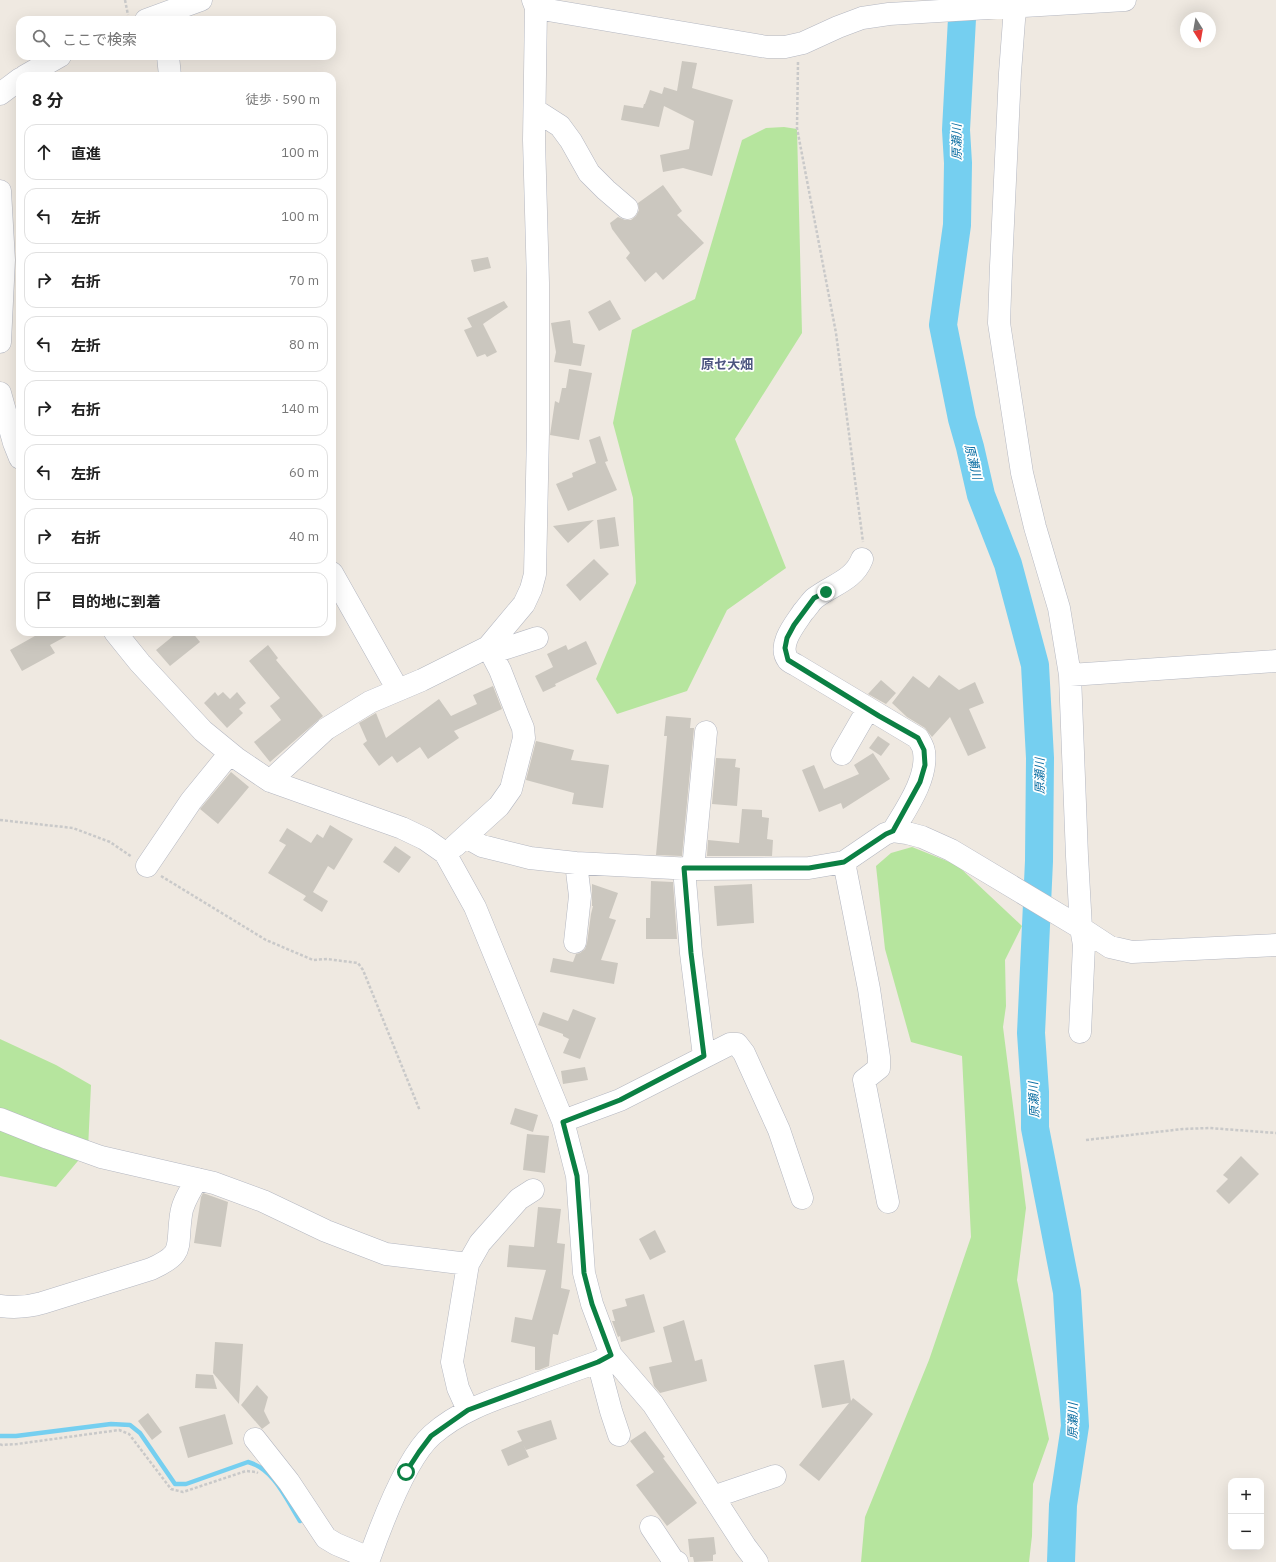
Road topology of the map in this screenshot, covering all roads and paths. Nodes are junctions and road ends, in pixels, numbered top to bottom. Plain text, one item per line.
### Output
1 (126, 0) edge
2 (201, 0) edge
3 (1125, 0) edge
4 (534, 4) edge
5 (1013, 7) junction
6 (128, 16) edge
7 (163, 16) edge
8 (799, 44) junction
9 (53, 60) edge
10 (168, 60) edge
11 (32, 72) edge
12 (170, 72) edge
13 (16, 82) edge
14 (0, 94) edge
15 (535, 110) junction
16 (0, 191) edge
17 (628, 208) dead end
18 (0, 342) edge
19 (0, 393) edge
20 (16, 448) edge
21 (862, 559) joint
22 (336, 580) edge
23 (118, 636) edge
24 (537, 638) dead end
25 (490, 650) junction
26 (1276, 661) edge
27 (1070, 675) junction
28 (398, 690) junction
29 (868, 709) junction
30 (706, 732) dead end
31 (230, 753) junction
32 (842, 754) dead end
33 (270, 781) junction
34 (0, 820) edge
35 (893, 831) junction
36 (466, 837) junction
37 (445, 854) junction
38 (844, 862) junction
39 (576, 863) junction
40 (147, 866) junction
41 (689, 868) junction
42 (1081, 928) junction
43 (575, 942) dead end
44 (1276, 945) edge
45 (1080, 1032) dead end
46 (704, 1056) junction
47 (420, 1111) dead end
48 (0, 1119) edge
49 (563, 1122) junction
50 (1276, 1133) edge
51 (1086, 1140) dead end
52 (197, 1179) junction
53 (533, 1190) dead end
54 (802, 1198) dead end
55 (888, 1202) dead end
56 (468, 1264) junction
57 (0, 1306) edge
58 (605, 1358) junction
59 (468, 1410) junction
60 (619, 1434) dead end
61 (255, 1439) dead end
62 (0, 1444) edge
63 (261, 1476) dead end
64 (775, 1476) dead end
65 (713, 1497) junction
66 (651, 1527) dead end
67 (369, 1560) edge
68 (752, 1561) edge
69 (677, 1562) edge

1 - 6 path
2 - 7 street
3 - 5 street
4 - 8 street
4 - 15 street
5 - 8 street
5 - 27 street
8 - 21 path
9 - 11 street
10 - 12 street
13 - 14 street
15 - 17 street
15 - 25 street
16 - 18 street
19 - 20 street
21 - 29 street
22 - 28 street
23 - 31 street
24 - 25 street
25 - 28 street
25 - 36 street
26 - 27 street
27 - 42 street
28 - 33 street
29 - 32 street
29 - 35 street
30 - 41 street
31 - 33 street
31 - 40 street
33 - 37 street
34 - 40 path
35 - 38 street
35 - 42 street
36 - 37 street
36 - 39 street
37 - 49 street
38 - 41 street
38 - 55 street
39 - 41 street
39 - 43 street
40 - 47 path
41 - 46 street
42 - 44 street
42 - 45 street
46 - 49 street
46 - 54 street
48 - 52 street
49 - 58 street
50 - 51 path
52 - 56 street
52 - 57 street
53 - 56 street
56 - 59 street
58 - 59 street
58 - 60 street
58 - 65 street
59 - 67 street
61 - 67 street
62 - 63 path
64 - 65 street
65 - 68 street
66 - 69 street

